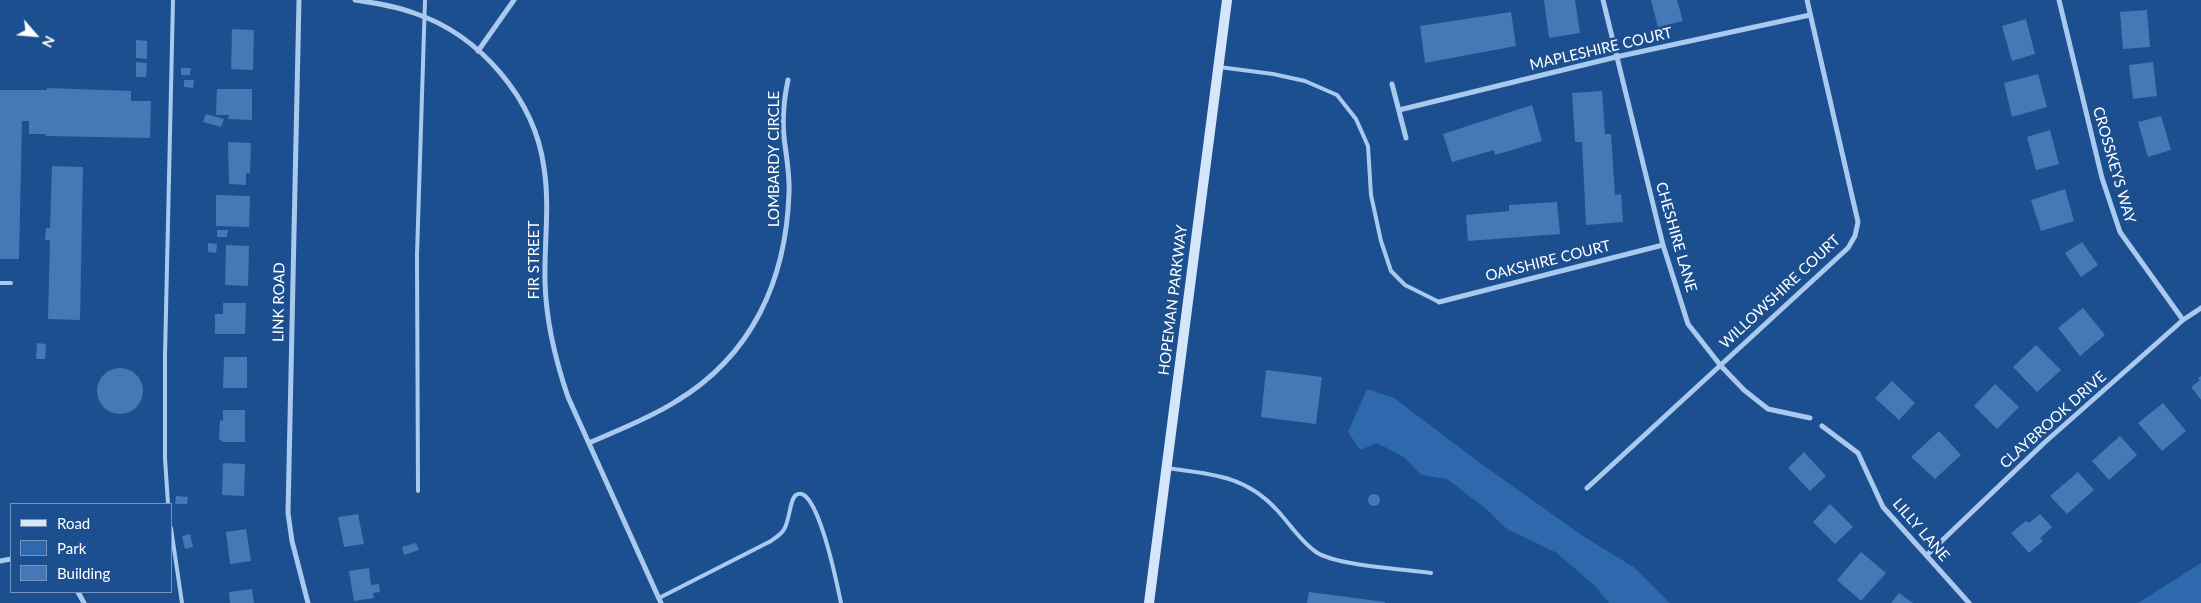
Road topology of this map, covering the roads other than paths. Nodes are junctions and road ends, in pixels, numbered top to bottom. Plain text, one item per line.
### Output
1 (172, 0) edge
2 (299, 0) edge
3 (355, 0) edge
4 (425, 0) edge
5 (514, 0) edge
6 (1227, 0) edge
7 (1603, 0) edge
8 (1807, 0) edge
9 (2059, 0) edge
10 (1810, 15) junction
11 (425, 17) junction
12 (478, 51) junction
13 (1616, 57) junction
14 (1218, 67) junction
15 (788, 80) dead end
16 (1392, 84) dead end
17 (1399, 110) junction
18 (1406, 138) dead end
19 (1663, 245) junction
20 (0, 283) edge
21 (11, 283) dead end
22 (1439, 302) joint
23 (2201, 308) edge
24 (2183, 320) junction
25 (1720, 366) junction
26 (1810, 418) dead end
27 (1822, 426) dead end
28 (589, 443) junction
29 (1167, 468) junction
30 (1587, 488) dead end
31 (418, 491) dead end
32 (168, 503) edge
33 (172, 535) edge
34 (1927, 554) junction
35 (1431, 573) dead end
36 (660, 601) edge
37 (182, 603) edge
38 (308, 603) edge
39 (840, 603) edge
40 (1149, 603) edge
41 (1969, 603) edge

1 - 32 lane
2 - 38 street, LINK ROAD
3 - 11 street, FIR STREET
4 - 11 lane
5 - 12 street
6 - 14 main road, HOPEMAN PARKWAY
7 - 13 street, CHESHIRE LANE
8 - 10 street, WILLOWSHIRE COURT
9 - 24 street, CROSSKEYS WAY
10 - 13 street, MAPLESHIRE COURT
10 - 25 street, WILLOWSHIRE COURT
11 - 12 street, FIR STREET
11 - 31 lane
12 - 28 street, FIR STREET
13 - 17 street, MAPLESHIRE COURT
13 - 19 street, CHESHIRE LANE
14 - 22 lane
14 - 29 main road, HOPEMAN PARKWAY
15 - 28 street, LOMBARDY CIRCLE
16 - 17 street
17 - 18 street
19 - 22 street, OAKSHIRE COURT
19 - 25 street, CHESHIRE LANE
20 - 21 lane
23 - 24 street, CLAYBROOK DRIVE
24 - 34 street, CLAYBROOK DRIVE
25 - 26 street, CHESHIRE LANE
25 - 30 street, WILLOWSHIRE COURT
27 - 34 street, LILLY LANE
28 - 36 street, FIR STREET
29 - 35 lane
29 - 40 main road, HOPEMAN PARKWAY
33 - 37 lane
34 - 41 street, LILLY LANE
36 - 39 lane

